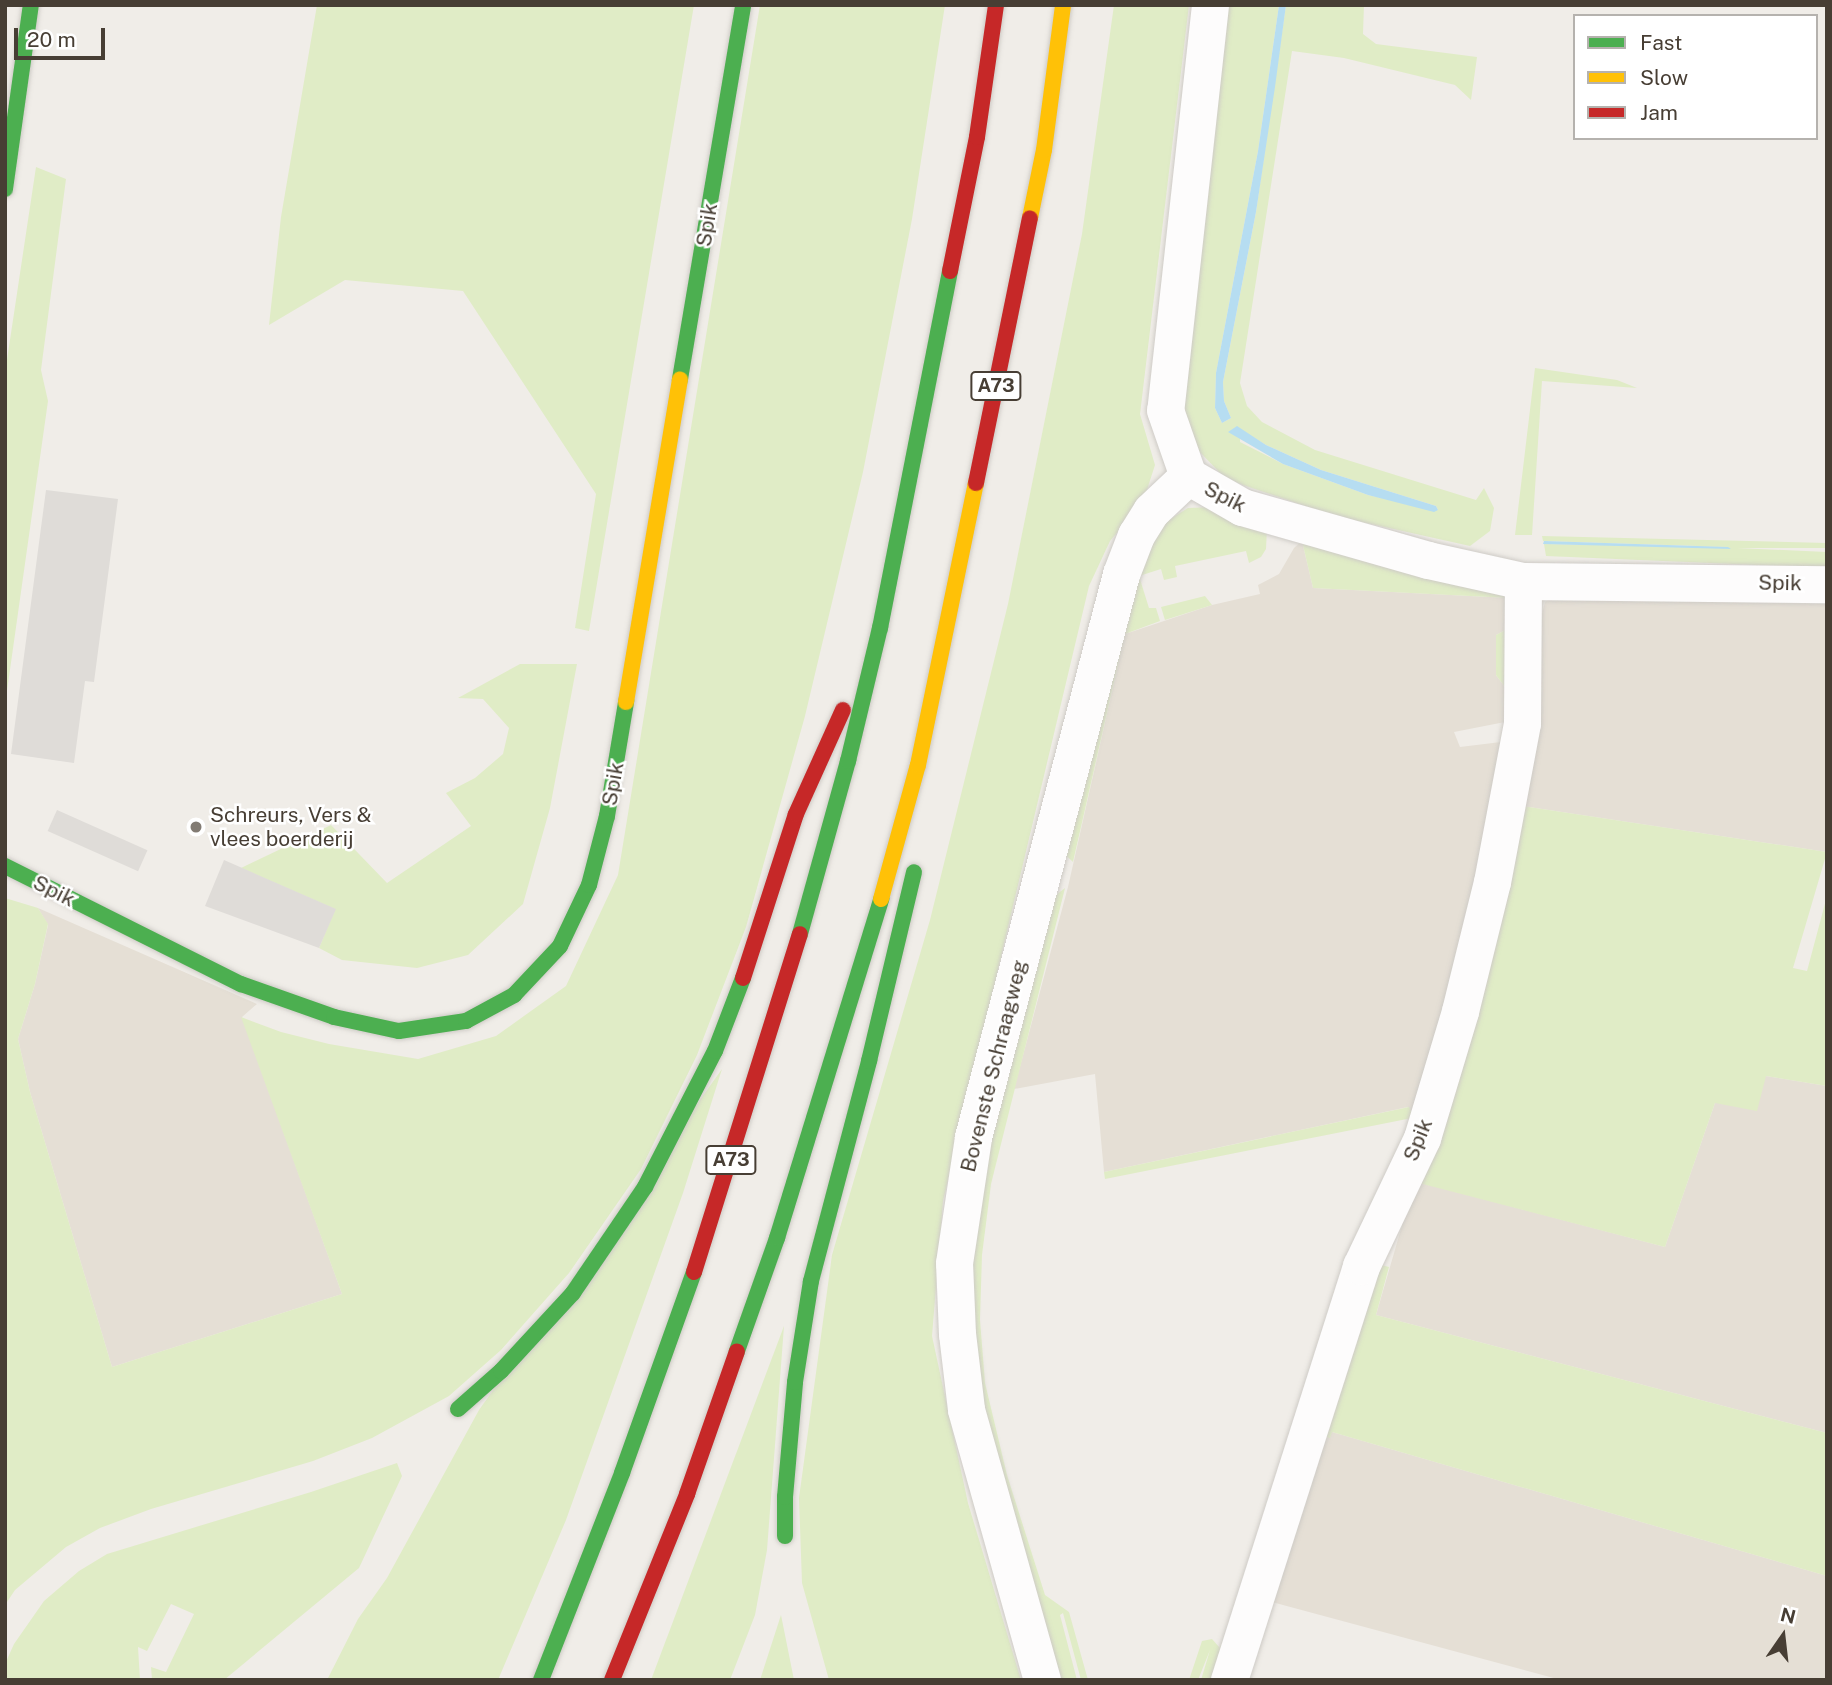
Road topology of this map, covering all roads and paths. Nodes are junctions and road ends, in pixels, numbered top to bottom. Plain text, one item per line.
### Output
1 (31, 5) edge
2 (743, 5) edge
3 (996, 5) edge
4 (1063, 5) edge
5 (1210, 5) edge
6 (5, 189) edge
7 (1188, 476) junction
8 (1522, 581) junction
9 (1827, 584) edge
10 (880, 628) junction
11 (918, 765) junction
12 (920, 823) dead end
13 (918, 853) dead end
14 (5, 866) edge
15 (458, 1409) dead end
16 (785, 1536) dead end
17 (541, 1680) edge
18 (612, 1680) edge
19 (1042, 1680) edge
20 (1229, 1680) edge

1 - 6 main road
2 - 14 main road, Spik
3 - 10 main road, A73
4 - 11 main road, A73
5 - 7 street, Spik
7 - 8 street, Spik
7 - 19 street, Bovenste Schraagweg
8 - 9 street, Spik
8 - 20 street, Spik
10 - 15 main road, A73
10 - 17 main road, A73
11 - 12 main road, A73
11 - 18 main road, A73
13 - 16 main road

